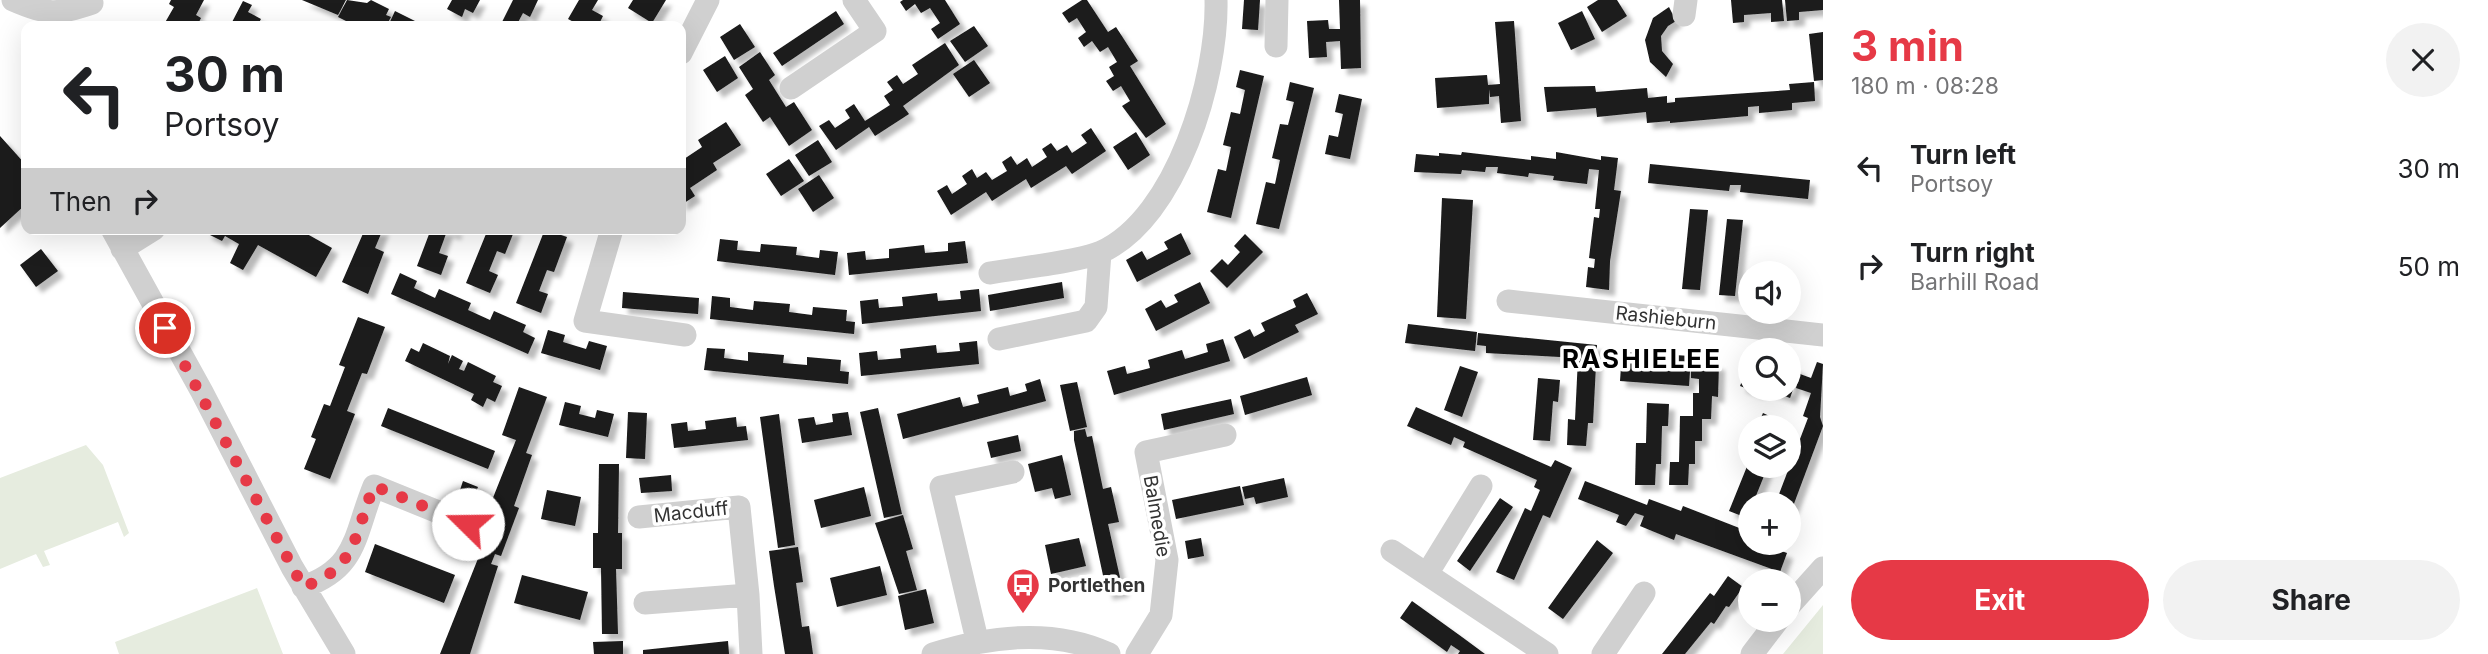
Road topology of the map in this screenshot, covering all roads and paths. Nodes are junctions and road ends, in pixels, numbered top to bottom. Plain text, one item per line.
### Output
1 (708, 0) edge
2 (854, 0) edge
3 (1216, 0) edge
4 (1277, 0) edge
5 (93, 1) edge
6 (17, 2) edge
7 (32, 21) edge
8 (79, 21) edge
9 (686, 42) edge
10 (1276, 46) dead end
11 (791, 88) dead end
12 (610, 235) edge
13 (117, 239) edge
14 (1100, 253) junction
15 (990, 273) dead end
16 (1508, 300) dead end
17 (685, 335) dead end
18 (1823, 335) edge
19 (999, 339) dead end
20 (1225, 435) dead end
21 (1013, 472) dead end
22 (1481, 486) dead end
23 (639, 517) dead end
24 (468, 524) dead end
25 (1392, 551) dead end
26 (1823, 568) edge
27 (1427, 574) junction
28 (303, 587) junction
29 (1644, 593) dead end
30 (1801, 593) edge
31 (748, 594) junction
32 (645, 603) dead end
33 (1769, 632) edge
34 (976, 640) junction
35 (344, 654) edge
36 (751, 654) edge
37 (933, 654) edge
38 (1110, 654) edge
39 (1137, 654) edge
40 (1547, 654) edge
41 (1603, 654) edge
42 (1752, 654) edge

1 - 9 street
2 - 11 street
3 - 14 street
4 - 10 street
5 - 6 street
5 - 8 street
6 - 7 street
12 - 17 street
13 - 28 street
14 - 15 street
14 - 19 street
16 - 18 street, Rashieburn
20 - 39 street, Balmedie
21 - 34 street
22 - 27 street
23 - 31 street, Macduff
24 - 28 street
25 - 27 street
26 - 30 street
27 - 40 street
28 - 35 street
29 - 41 street
31 - 32 street
31 - 36 street, Macduff
33 - 42 street
34 - 37 street
34 - 38 street

